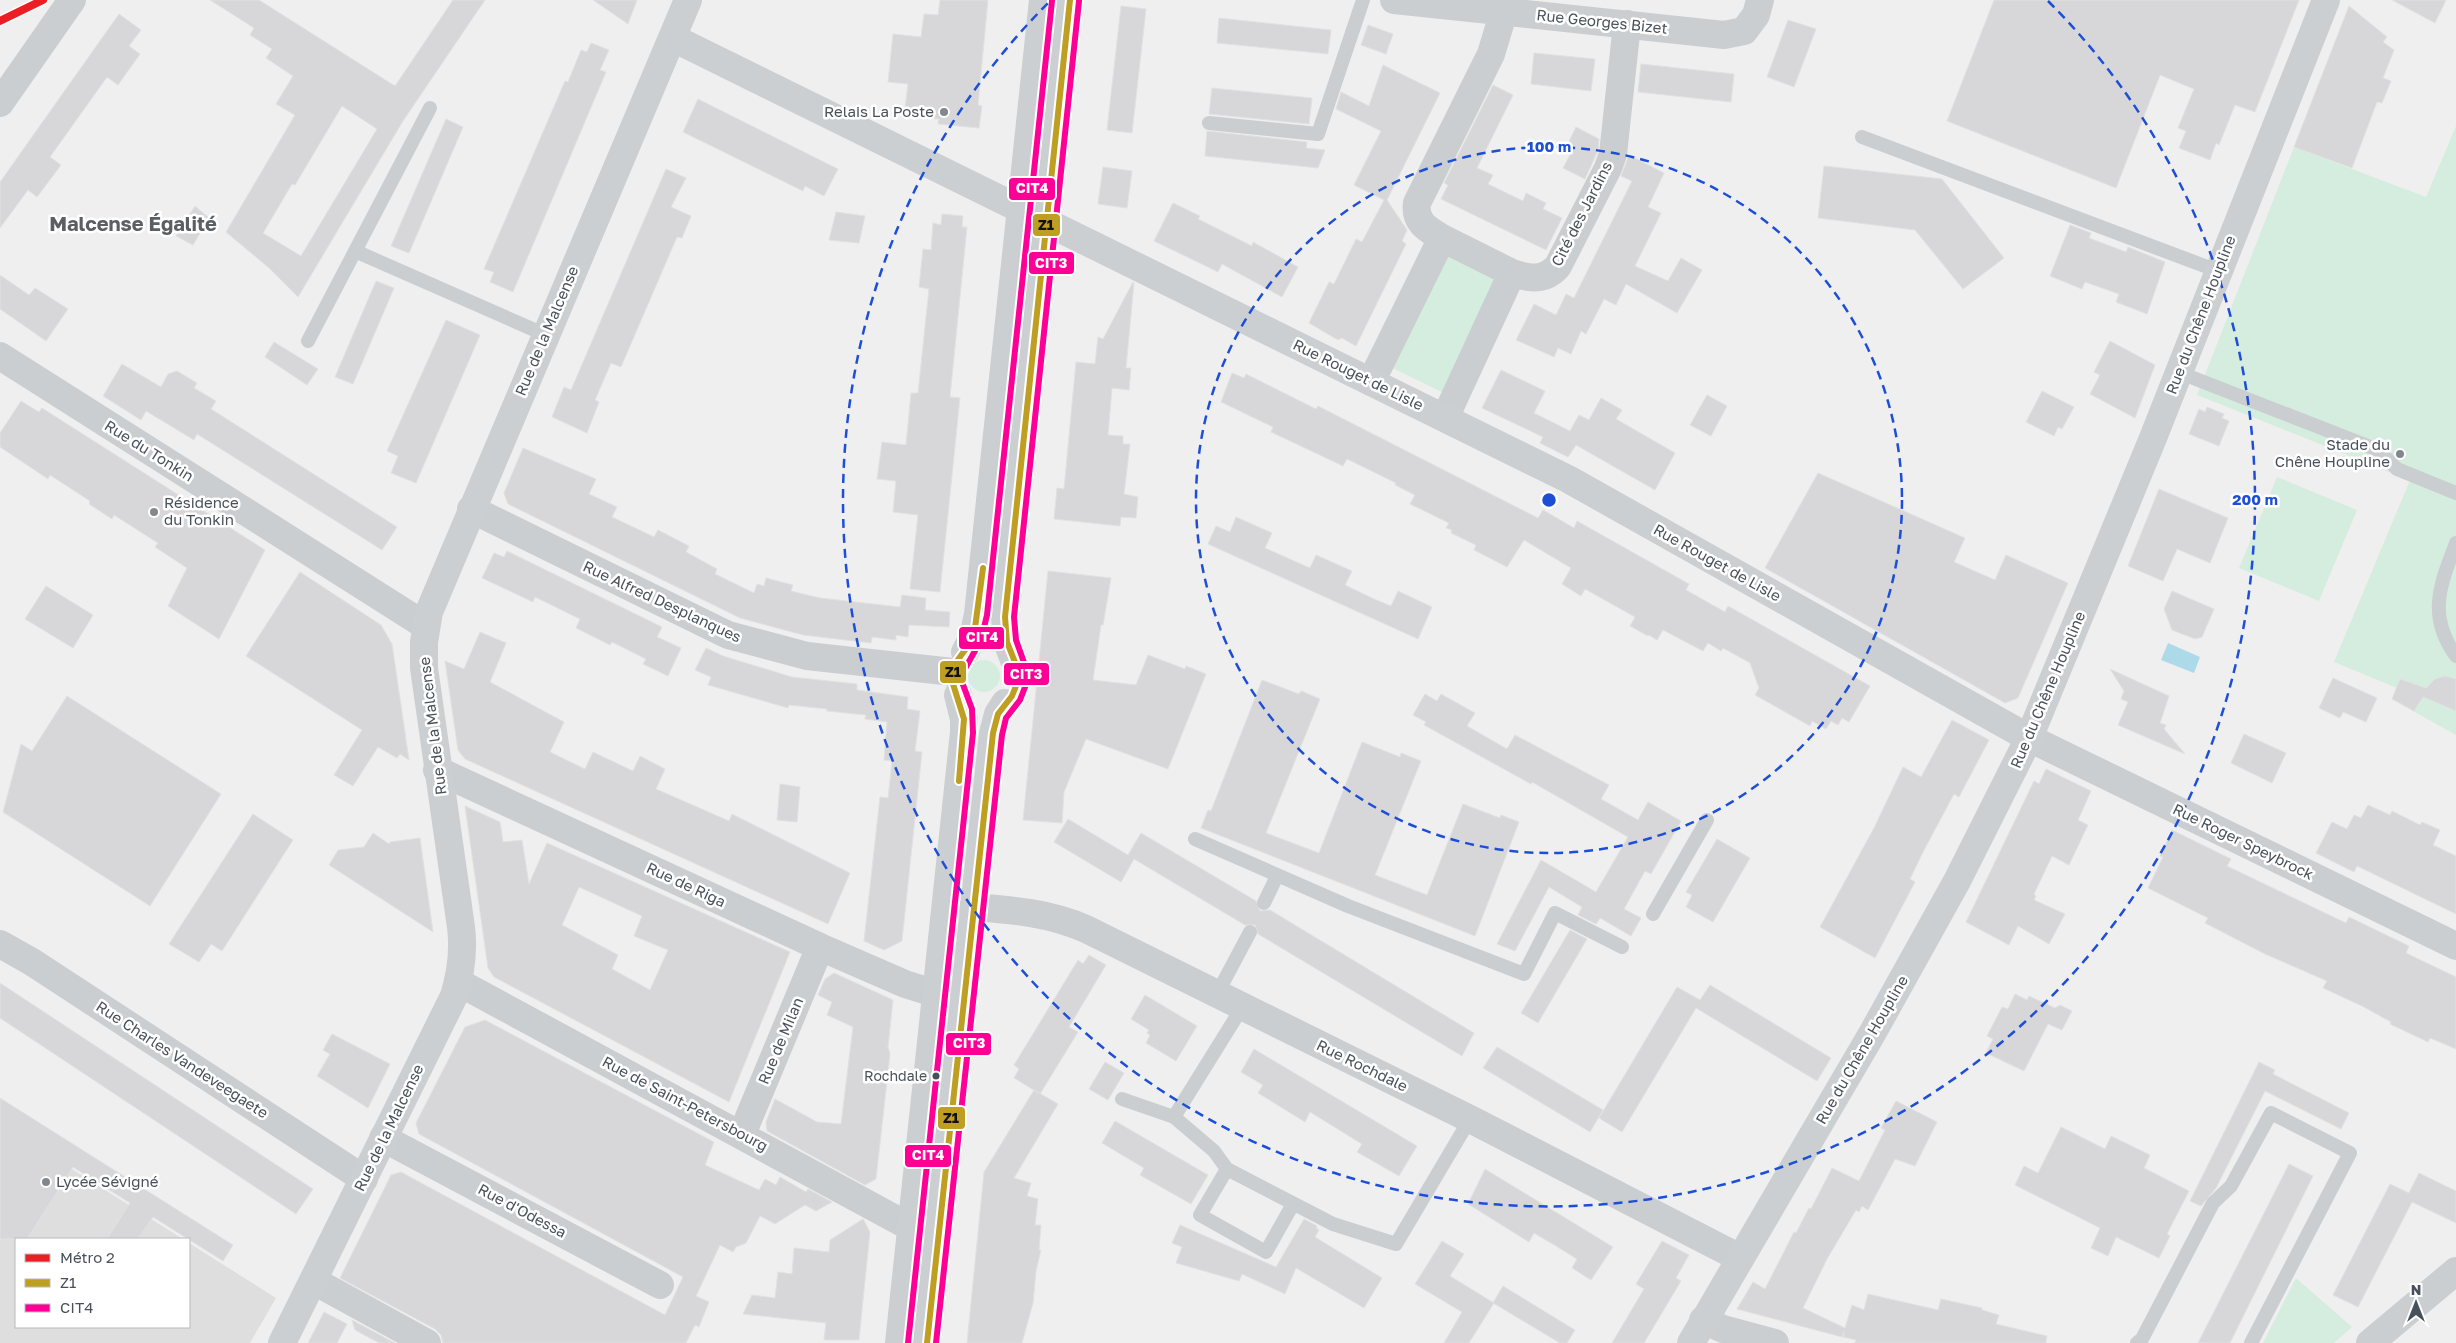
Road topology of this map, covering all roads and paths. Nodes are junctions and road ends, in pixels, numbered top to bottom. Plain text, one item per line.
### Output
1 (72, 0) edge
2 (688, 0) edge
3 (1043, 0) edge
4 (1070, 0) edge
5 (1364, 0) edge
6 (1394, 0) edge
7 (1760, 0) edge
8 (2326, 0) edge
9 (1537, 8) edge
10 (1504, 11) junction
11 (1627, 24) junction
12 (673, 38) junction
13 (0, 103) edge
14 (430, 108) dead end
15 (1209, 123) dead end
16 (1862, 137) dead end
17 (1021, 209) junction
18 (1047, 222) junction
19 (1442, 238) junction
20 (355, 251) junction
21 (2218, 271) junction
22 (1512, 273) junction
23 (546, 335) junction
24 (308, 341) dead end
25 (0, 356) edge
26 (2178, 372) junction
27 (1371, 382) junction
28 (1445, 418) junction
29 (2456, 493) edge
30 (471, 509) junction
31 (2456, 543) edge
32 (426, 626) junction
33 (2456, 656) edge
34 (1014, 660) junction
35 (959, 673) junction
36 (1005, 703) junction
37 (2030, 738) junction
38 (438, 770) junction
39 (1707, 820) dead end
40 (1195, 839) dead end
41 (1277, 876) junction
42 (1264, 903) dead end
43 (973, 908) junction
44 (1653, 914) dead end
45 (1250, 932) dead end
46 (0, 944) edge
47 (2456, 946) edge
48 (1622, 947) dead end
49 (820, 948) junction
50 (458, 982) junction
51 (937, 994) junction
52 (1216, 994) junction
53 (1243, 1006) junction
54 (1122, 1099) dead end
55 (1174, 1117) junction
56 (1470, 1119) junction
57 (742, 1134) junction
58 (383, 1138) junction
59 (1227, 1169) junction
60 (364, 1179) junction
61 (1293, 1204) junction
62 (912, 1228) junction
63 (1740, 1258) junction
64 (2456, 1271) edge
65 (314, 1282) junction
66 (660, 1285) dead end
67 (1697, 1332) edge
68 (282, 1343) edge
69 (426, 1343) edge
70 (899, 1343) edge
71 (927, 1343) edge
72 (1775, 1343) edge
73 (2137, 1343) edge
74 (2251, 1343) edge
75 (2370, 1343) edge

1 - 13 street
2 - 12 street, Rue de la Malcense
3 - 17 street
4 - 18 street
5 - 15 lane
6 - 10 street, Rue Georges Bizet
7 - 11 street, Rue Georges Bizet
8 - 21 street, Rue du Chêne Houpline
9 - 10 street, Rue Georges Bizet
9 - 11 street, Rue Georges Bizet
10 - 19 street, Cité des Jardins
11 - 22 street, Cité des Jardins
12 - 17 street, Rue Rouget de Lisle
12 - 23 street, Rue de la Malcense
14 - 20 lane
16 - 21 lane
17 - 18 street, Rue Rouget de Lisle
17 - 35 street
18 - 27 street, Rue Rouget de Lisle
18 - 34 street
19 - 22 street, Cité des Jardins
19 - 27 street
20 - 23 lane
20 - 24 lane
21 - 26 street, Rue du Chêne Houpline
22 - 28 street
23 - 30 street, Rue de la Malcense
25 - 32 street, Rue du Tonkin
26 - 29 lane
26 - 37 street, Rue du Chêne Houpline
27 - 28 street, Rue Rouget de Lisle
28 - 37 street, Rue Rouget de Lisle
30 - 32 street, Rue de la Malcense
30 - 35 street, Rue Alfred Desplanques
31 - 33 lane
32 - 38 street, Rue de la Malcense
34 - 35 street
34 - 36 street
35 - 36 street
35 - 51 street
36 - 43 street
37 - 47 street, Rue Roger Speybrock
37 - 63 street, Rue du Chêne Houpline
38 - 49 street, Rue de Riga
38 - 50 street, Rue de la Malcense
39 - 44 lane
40 - 41 lane
41 - 42 lane
41 - 48 lane
43 - 52 street, Rue Rochdale
43 - 71 street
45 - 52 lane
46 - 60 street, Rue Charles Vandeveegaete
49 - 51 street, Rue de Riga
49 - 57 street, Rue de Milan
50 - 57 street, Rue de Saint-Petersbourg
50 - 58 street, Rue de la Malcense
51 - 62 street
52 - 53 street, Rue Rochdale
53 - 55 lane
53 - 56 street, Rue Rochdale
54 - 55 lane
55 - 59 lane
56 - 61 lane
56 - 63 street, Rue Rochdale
57 - 62 street, Rue de Saint-Petersbourg
58 - 60 street, Rue de la Malcense
58 - 66 street, Rue d'Odessa
59 - 61 lane
59 - 61 lane
60 - 65 street, Rue de la Malcense
62 - 70 street
63 - 67 street, Rue du Chêne Houpline
64 - 75 street
65 - 68 street, Rue de la Malcense
65 - 69 street
67 - 72 street
73 - 74 lane

